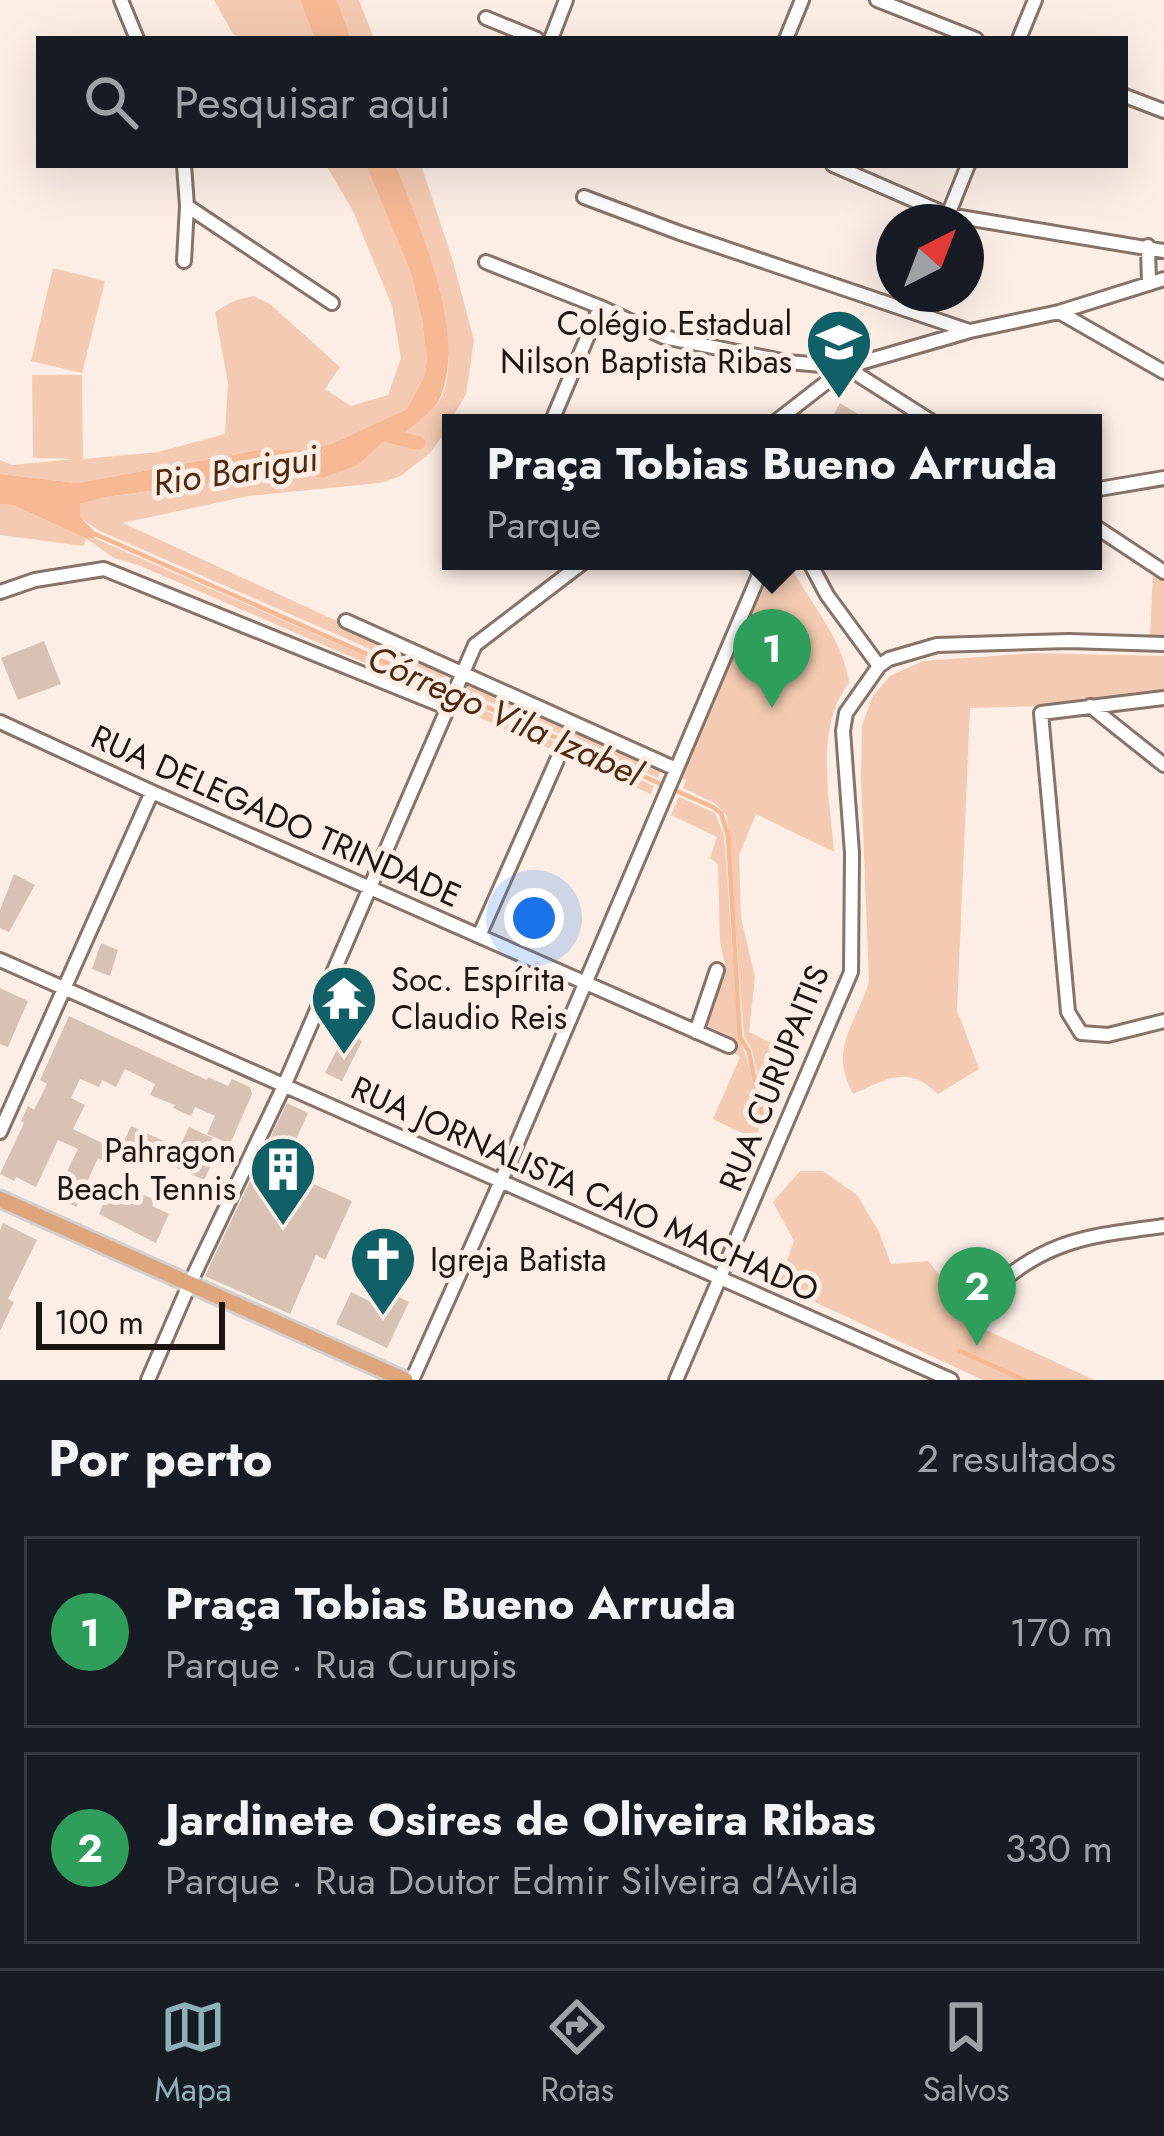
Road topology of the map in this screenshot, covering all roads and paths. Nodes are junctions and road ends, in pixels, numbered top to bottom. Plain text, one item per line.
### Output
1 (121, 0) edge
2 (566, 0) edge
3 (802, 0) edge
4 (878, 0) edge
5 (1035, 0) edge
6 (486, 18) dead end
7 (136, 36) edge
8 (530, 36) edge
9 (551, 36) edge
10 (787, 36) edge
11 (968, 36) edge
12 (1020, 36) edge
13 (1128, 97) edge
14 (1164, 110) edge
15 (184, 168) edge
16 (840, 168) edge
17 (967, 168) edge
18 (584, 197) dead end
19 (923, 204) edge
20 (952, 204) edge
21 (187, 206) junction
22 (984, 221) edge
23 (1148, 246) junction
24 (1164, 251) edge
25 (184, 261) dead end
26 (486, 262) dead end
27 (1164, 278) edge
28 (1148, 284) junction
29 (332, 303) dead end
30 (600, 307) junction
31 (1059, 312) junction
32 (970, 332) junction
33 (846, 367) junction
34 (1164, 372) edge
35 (555, 414) edge
36 (786, 414) edge
37 (920, 414) edge
38 (1164, 478) edge
39 (1102, 488) edge
40 (1102, 531) edge
41 (573, 570) edge
42 (761, 570) edge
43 (814, 570) edge
44 (1164, 572) edge
45 (0, 592) edge
46 (346, 621) dead end
47 (1164, 644) edge
48 (879, 666) junction
49 (461, 677) junction
50 (1164, 698) edge
51 (450, 702) junction
52 (1089, 705) junction
53 (0, 722) edge
54 (557, 760) dead end
55 (1164, 765) edge
56 (674, 772) junction
57 (152, 792) junction
58 (370, 887) junction
59 (479, 936) junction
60 (0, 960) edge
61 (717, 970) dead end
62 (585, 982) junction
63 (64, 988) junction
64 (1164, 1021) edge
65 (696, 1032) junction
66 (729, 1046) dead end
67 (284, 1086) junction
68 (0, 1132) edge
69 (501, 1181) junction
70 (0, 1199) edge
71 (1164, 1226) edge
72 (720, 1278) junction
73 (190, 1283) junction
74 (976, 1304) dead end
75 (944, 1379) edge
76 (148, 1380) edge
77 (408, 1380) edge
78 (676, 1380) edge

1 - 7 street
2 - 9 street
3 - 10 street
4 - 11 street
5 - 12 street
6 - 8 street
13 - 14 street
15 - 21 street
16 - 19 street
17 - 20 street
18 - 32 street
21 - 25 street
21 - 29 street
22 - 23 street
23 - 24 street
23 - 28 street
26 - 30 street
27 - 28 street
28 - 31 street
30 - 33 street
30 - 35 street
31 - 32 street
31 - 34 street
32 - 33 street
33 - 36 street
33 - 37 street
38 - 39 street
40 - 44 street
41 - 49 street
42 - 56 street
43 - 48 street
45 - 51 street
46 - 49 street
47 - 48 street
48 - 72 street, RUA CURUPAITIS
49 - 51 street
49 - 56 street
50 - 52 street
51 - 58 street
52 - 55 street
52 - 64 street
53 - 57 street, RUA DELEGADO TRINDADE
54 - 59 street
56 - 62 street
57 - 58 street, RUA DELEGADO TRINDADE
57 - 63 street
58 - 59 street, RUA DELEGADO TRINDADE
58 - 67 street
59 - 62 street, RUA DELEGADO TRINDADE
60 - 63 street, RUA JORNALISTA CAIO MACHADO
61 - 65 street
62 - 65 street, RUA DELEGADO TRINDADE
62 - 69 street
63 - 67 street, RUA JORNALISTA CAIO MACHADO
63 - 68 street
65 - 66 street, RUA DELEGADO TRINDADE
67 - 69 street, RUA JORNALISTA CAIO MACHADO
67 - 73 street
69 - 72 street, RUA JORNALISTA CAIO MACHADO
69 - 77 street
70 - 73 main road
71 - 74 street
72 - 75 street, RUA JORNALISTA CAIO MACHADO
72 - 78 street, RUA CURUPAITIS
73 - 76 street
73 - 77 main road

